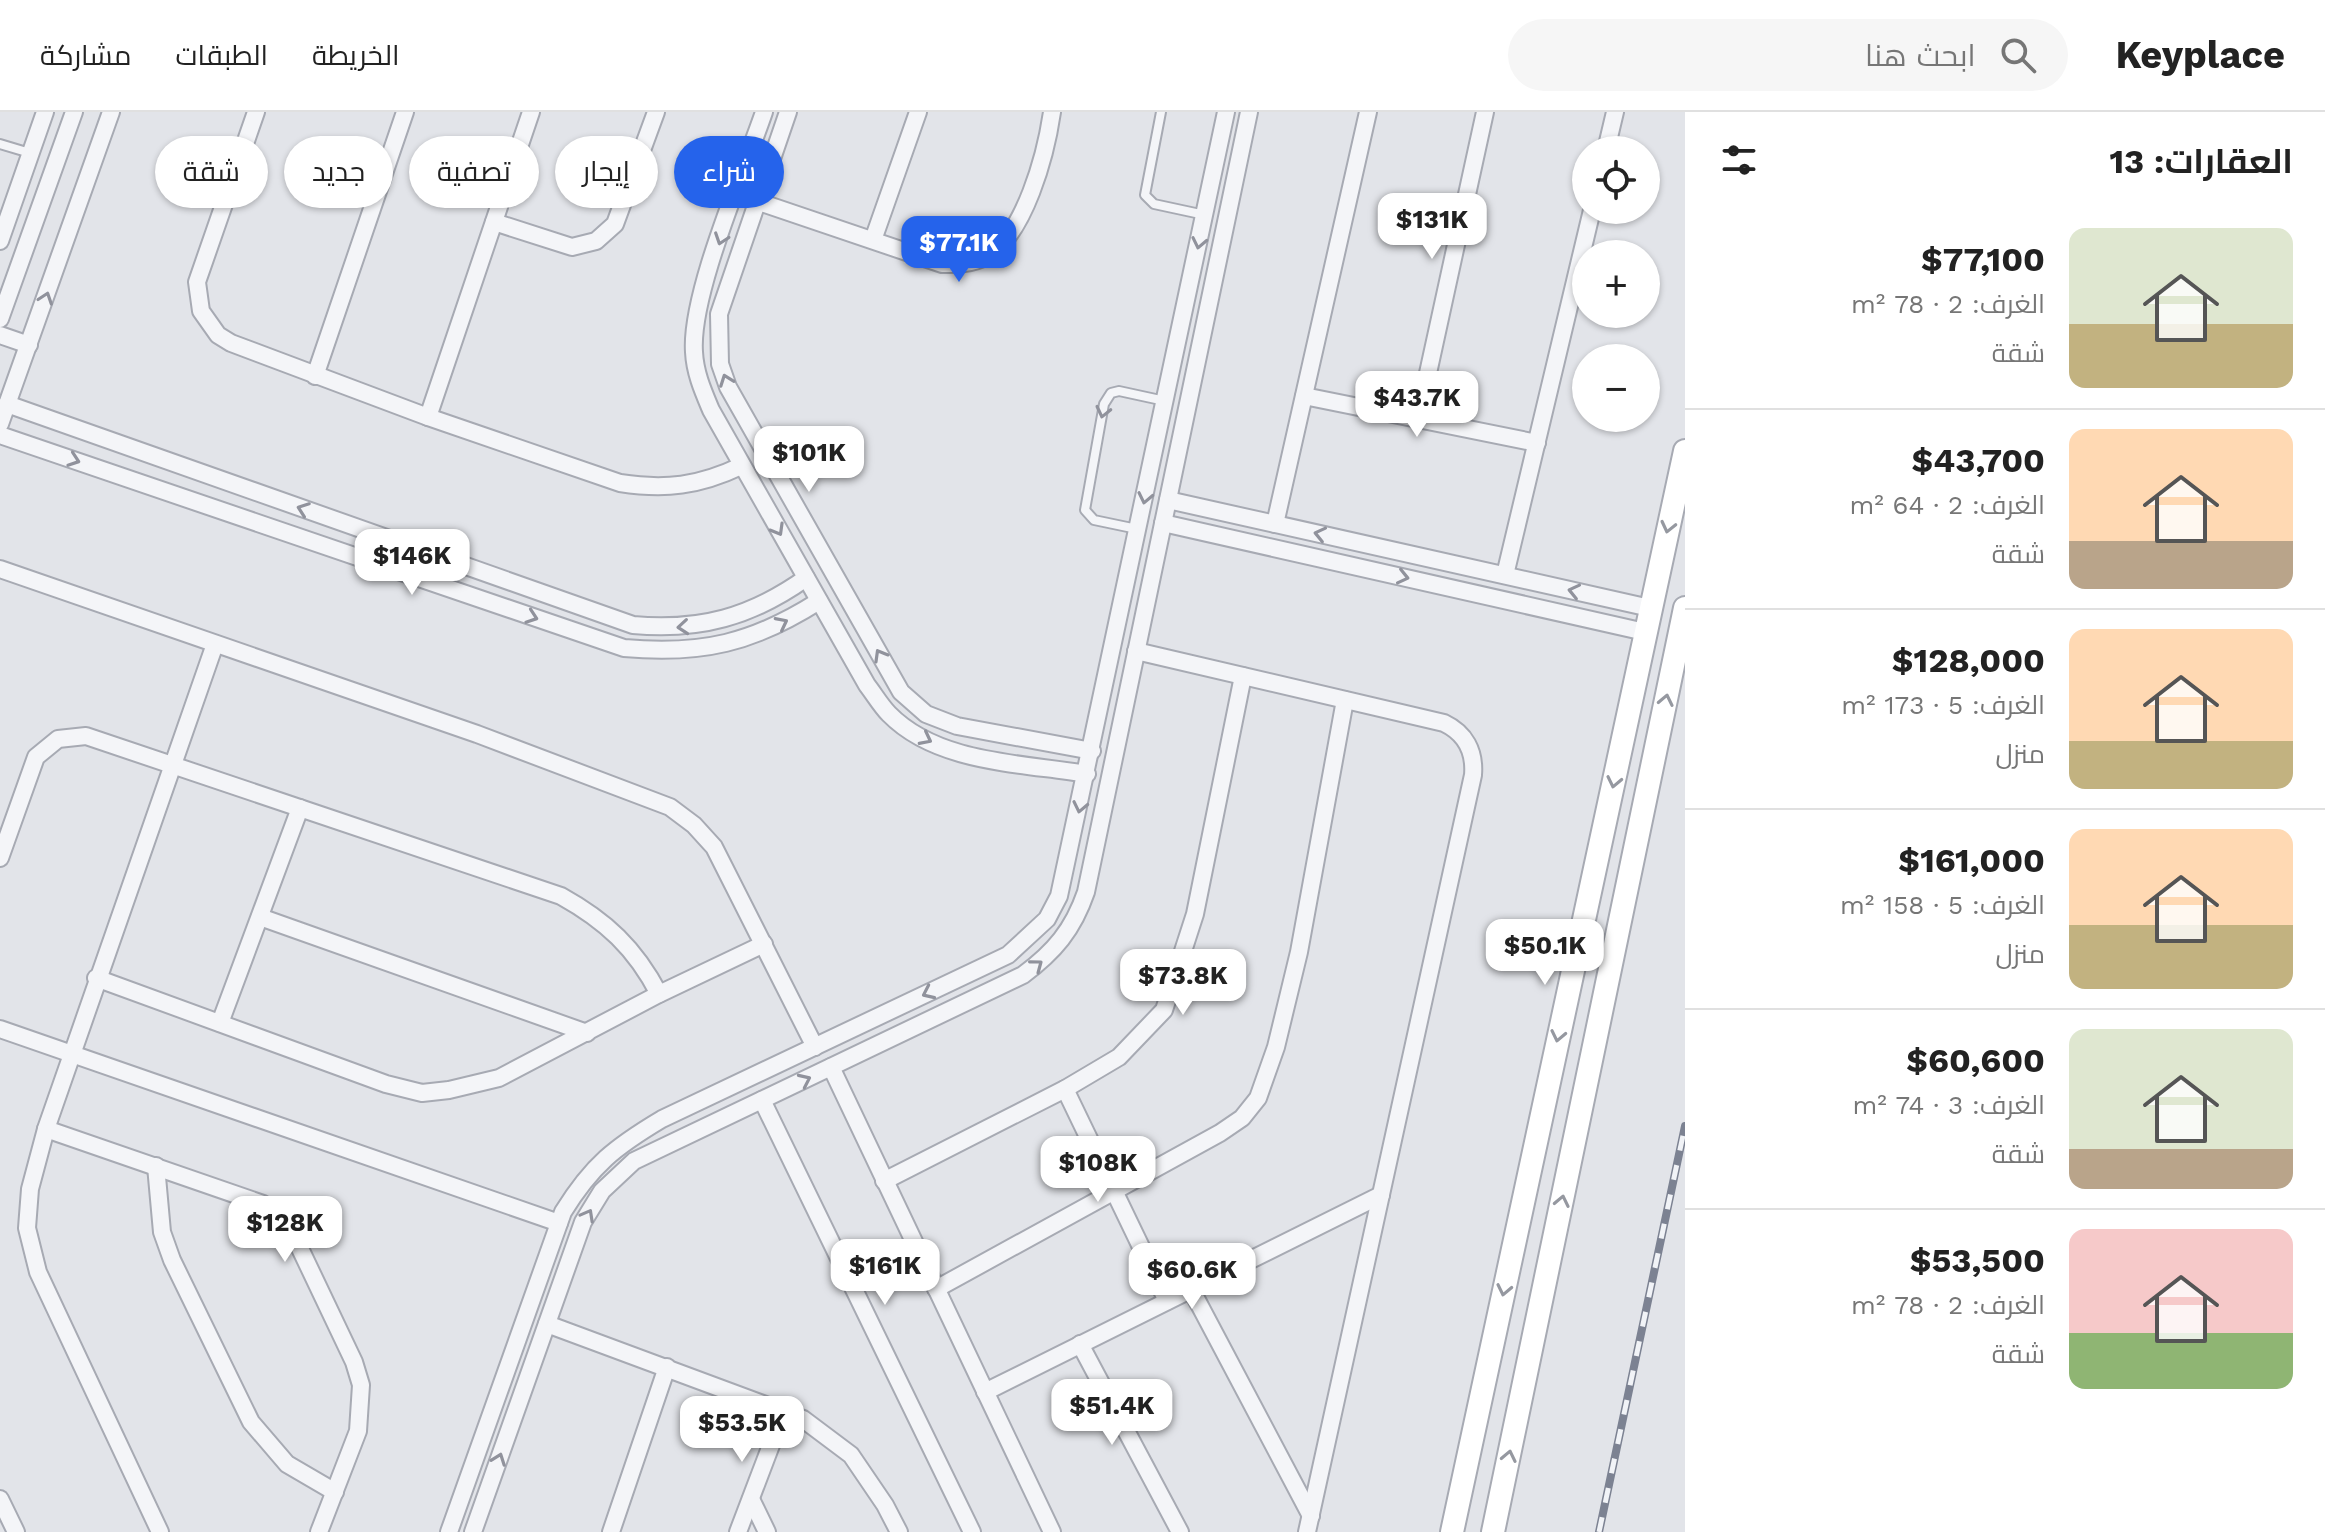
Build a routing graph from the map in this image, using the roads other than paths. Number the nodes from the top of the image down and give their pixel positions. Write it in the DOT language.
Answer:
graph roads {
  1 [pos="45,112"];
  2 [pos="74,112"];
  3 [pos="111,112"];
  4 [pos="256,112"];
  5 [pos="405,112"];
  6 [pos="531,112"];
  7 [pos="656,112"];
  8 [pos="764,112"];
  9 [pos="788,112"];
  10 [pos="918,112"];
  11 [pos="1052,112"];
  12 [pos="1161,112"];
  13 [pos="1226,112"];
  14 [pos="1249,112"];
  15 [pos="1368,112"];
  16 [pos="1485,112"];
  17 [pos="1615,112"];
  18 [pos="779,136"];
  19 [pos="1609,136"];
  20 [pos="0,144"];
  21 [pos="30,153"];
  22 [pos="754,208"];
  23 [pos="777,208"];
  24 [pos="1205,215"];
  25 [pos="494,222"];
  26 [pos="1589,224"];
  27 [pos="873,240"];
  28 [pos="0,241"];
  29 [pos="0,319"];
  30 [pos="0,335"];
  31 [pos="29,345"];
  32 [pos="315,376"];
  33 [pos="1304,396"];
  34 [pos="1165,402"];
  35 [pos="7,404"];
  36 [pos="428,417"];
  37 [pos="1418,419"];
  38 [pos="0,424"];
  39 [pos="0,435"];
  40 [pos="1537,443"];
  41 [pos="1685,451"];
  42 [pos="741,466"];
  43 [pos="1168,500"];
  44 [pos="1163,523"];
  45 [pos="1275,524"];
  46 [pos="1139,530"];
  47 [pos="0,569"];
  48 [pos="1505,575"];
  49 [pos="806,578"];
  50 [pos="819,601"];
  51 [pos="1650,608"];
  52 [pos="1685,608"];
  53 [pos="1645,632"];
  54 [pos="215,644"];
  55 [pos="1136,651"];
  56 [pos="1243,676"];
  57 [pos="1345,700"];
  58 [pos="1092,751"];
  59 [pos="171,764"];
  60 [pos="1087,774"];
  61 [pos="300,808"];
  62 [pos="0,858"];
  63 [pos="260,917"];
  64 [pos="764,944"];
  65 [pos="1573,966"];
  66 [pos="980,969"];
  67 [pos="1610,973"];
  68 [pos="96,978"];
  69 [pos="991,992"];
  70 [pos="659,994"];
  71 [pos="220,1023"];
  72 [pos="0,1029"];
  73 [pos="587,1033"];
  74 [pos="815,1047"];
  75 [pos="70,1055"];
  76 [pos="831,1067"];
  77 [pos="1065,1089"];
  78 [pos="762,1100"];
  79 [pos="46,1129"];
  80 [pos="156,1166"];
  81 [pos="884,1181"];
  82 [pos="1113,1189"];
  83 [pos="1381,1195"];
  84 [pos="559,1223"];
  85 [pos="936,1289"];
  86 [pos="1191,1289"];
  87 [pos="1167,1301"];
  88 [pos="547,1324"];
  89 [pos="1080,1344"];
  90 [pos="667,1367"];
  91 [pos="985,1392"];
  92 [pos="784,1411"];
  93 [pos="335,1492"];
  94 [pos="0,1499"];
  95 [pos="751,1499"];
  96 [pos="1309,1524"];
  97 [pos="16,1532"];
  98 [pos="160,1532"];
  99 [pos="319,1532"];
  100 [pos="449,1532"];
  101 [pos="473,1532"];
  102 [pos="611,1532"];
  103 [pos="738,1532"];
  104 [pos="767,1532"];
  105 [pos="899,1532"];
  106 [pos="972,1532"];
  107 [pos="1052,1532"];
  108 [pos="1180,1532"];
  109 [pos="1452,1532"];
  110 [pos="1493,1532"];
  1 -- 21 [label="street"];
  2 -- 29 [label="street"];
  31 -- 3 [label="street, one-way"];
  4 -- 32 [label="street"];
  5 -- 32 [label="street"];
  6 -- 25 [label="street"];
  7 -- 25 [label="street"];
  8 -- 42 [label="street, one-way"];
  9 -- 18 [label="street"];
  10 -- 27 [label="street"];
  11 -- 27 [label="street"];
  12 -- 24 [label="lane"];
  13 -- 24 [label="street"];
  14 -- 43 [label="street"];
  15 -- 33 [label="street"];
  16 -- 37 [label="street"];
  17 -- 19 [label="street"];
  20 -- 21 [label="lane"];
  21 -- 28 [label="street"];
  58 -- 22 [label="street, one-way"];
  23 -- 27 [label="street"];
  24 -- 34 [label="street, one-way"];
  25 -- 36 [label="street"];
  26 -- 40 [label="street"];
  30 -- 31 [label="street"];
  31 -- 35 [label="street"];
  32 -- 36 [label="street"];
  33 -- 37 [label="street"];
  33 -- 45 [label="street"];
  34 -- 46 [label="street, one-way"];
  34 -- 46 [label="lane, one-way"];
  35 -- 38 [label="street"];
  49 -- 35 [label="street, one-way"];
  36 -- 42 [label="street"];
  37 -- 40 [label="street"];
  39 -- 50 [label="street, one-way"];
  40 -- 48 [label="street"];
  41 -- 51 [label="street, one-way"];
  42 -- 49 [label="street, one-way"];
  43 -- 44 [label="street"];
  43 -- 45 [label="street"];
  44 -- 53 [label="street, one-way"];
  44 -- 55 [label="street"];
  48 -- 45 [label="street, one-way"];
  46 -- 58 [label="street"];
  47 -- 54 [label="street"];
  51 -- 48 [label="street, one-way"];
  49 -- 50 [label="street"];
  50 -- 60 [label="street, one-way"];
  51 -- 53 [label="street"];
  67 -- 52 [label="street, one-way"];
  53 -- 65 [label="street, one-way"];
  54 -- 59 [label="street"];
  54 -- 64 [label="street"];
  55 -- 56 [label="street"];
  69 -- 55 [label="street, one-way"];
  56 -- 57 [label="street"];
  56 -- 77 [label="street"];
  57 -- 82 [label="street"];
  57 -- 83 [label="street"];
  58 -- 60 [label="street"];
  59 -- 61 [label="street"];
  59 -- 62 [label="street"];
  59 -- 68 [label="street"];
  60 -- 66 [label="street, one-way"];
  61 -- 63 [label="street"];
  61 -- 70 [label="street"];
  63 -- 71 [label="street"];
  63 -- 73 [label="street"];
  64 -- 70 [label="street"];
  64 -- 74 [label="street"];
  65 -- 67 [label="street"];
  65 -- 109 [label="street, one-way"];
  66 -- 69 [label="street"];
  66 -- 74 [label="street, one-way"];
  110 -- 67 [label="street, one-way"];
  68 -- 71 [label="street"];
  68 -- 75 [label="street"];
  69 -- 76 [label="street"];
  70 -- 73 [label="street"];
  71 -- 73 [label="street"];
  72 -- 75 [label="street"];
  74 -- 84 [label="street"];
  75 -- 79 [label="street"];
  75 -- 84 [label="street"];
  78 -- 76 [label="street, one-way"];
  76 -- 81 [label="street"];
  77 -- 81 [label="street"];
  77 -- 82 [label="street"];
  88 -- 78 [label="street, one-way"];
  78 -- 106 [label="street"];
  79 -- 80 [label="street"];
  79 -- 98 [label="street"];
  80 -- 93 [label="street"];
  80 -- 93 [label="street"];
  81 -- 85 [label="street"];
  82 -- 85 [label="street"];
  82 -- 87 [label="street"];
  83 -- 86 [label="street"];
  83 -- 96 [label="street"];
  84 -- 100 [label="street"];
  85 -- 91 [label="street"];
  86 -- 87 [label="street"];
  86 -- 96 [label="street"];
  87 -- 89 [label="street"];
  88 -- 90 [label="street"];
  101 -- 88 [label="street, one-way"];
  89 -- 91 [label="street"];
  89 -- 108 [label="street"];
  90 -- 92 [label="street"];
  90 -- 102 [label="street"];
  91 -- 107 [label="street"];
  92 -- 95 [label="street"];
  92 -- 105 [label="street"];
  93 -- 99 [label="street"];
  94 -- 97 [label="street"];
  95 -- 103 [label="street"];
  95 -- 104 [label="street"];
}
